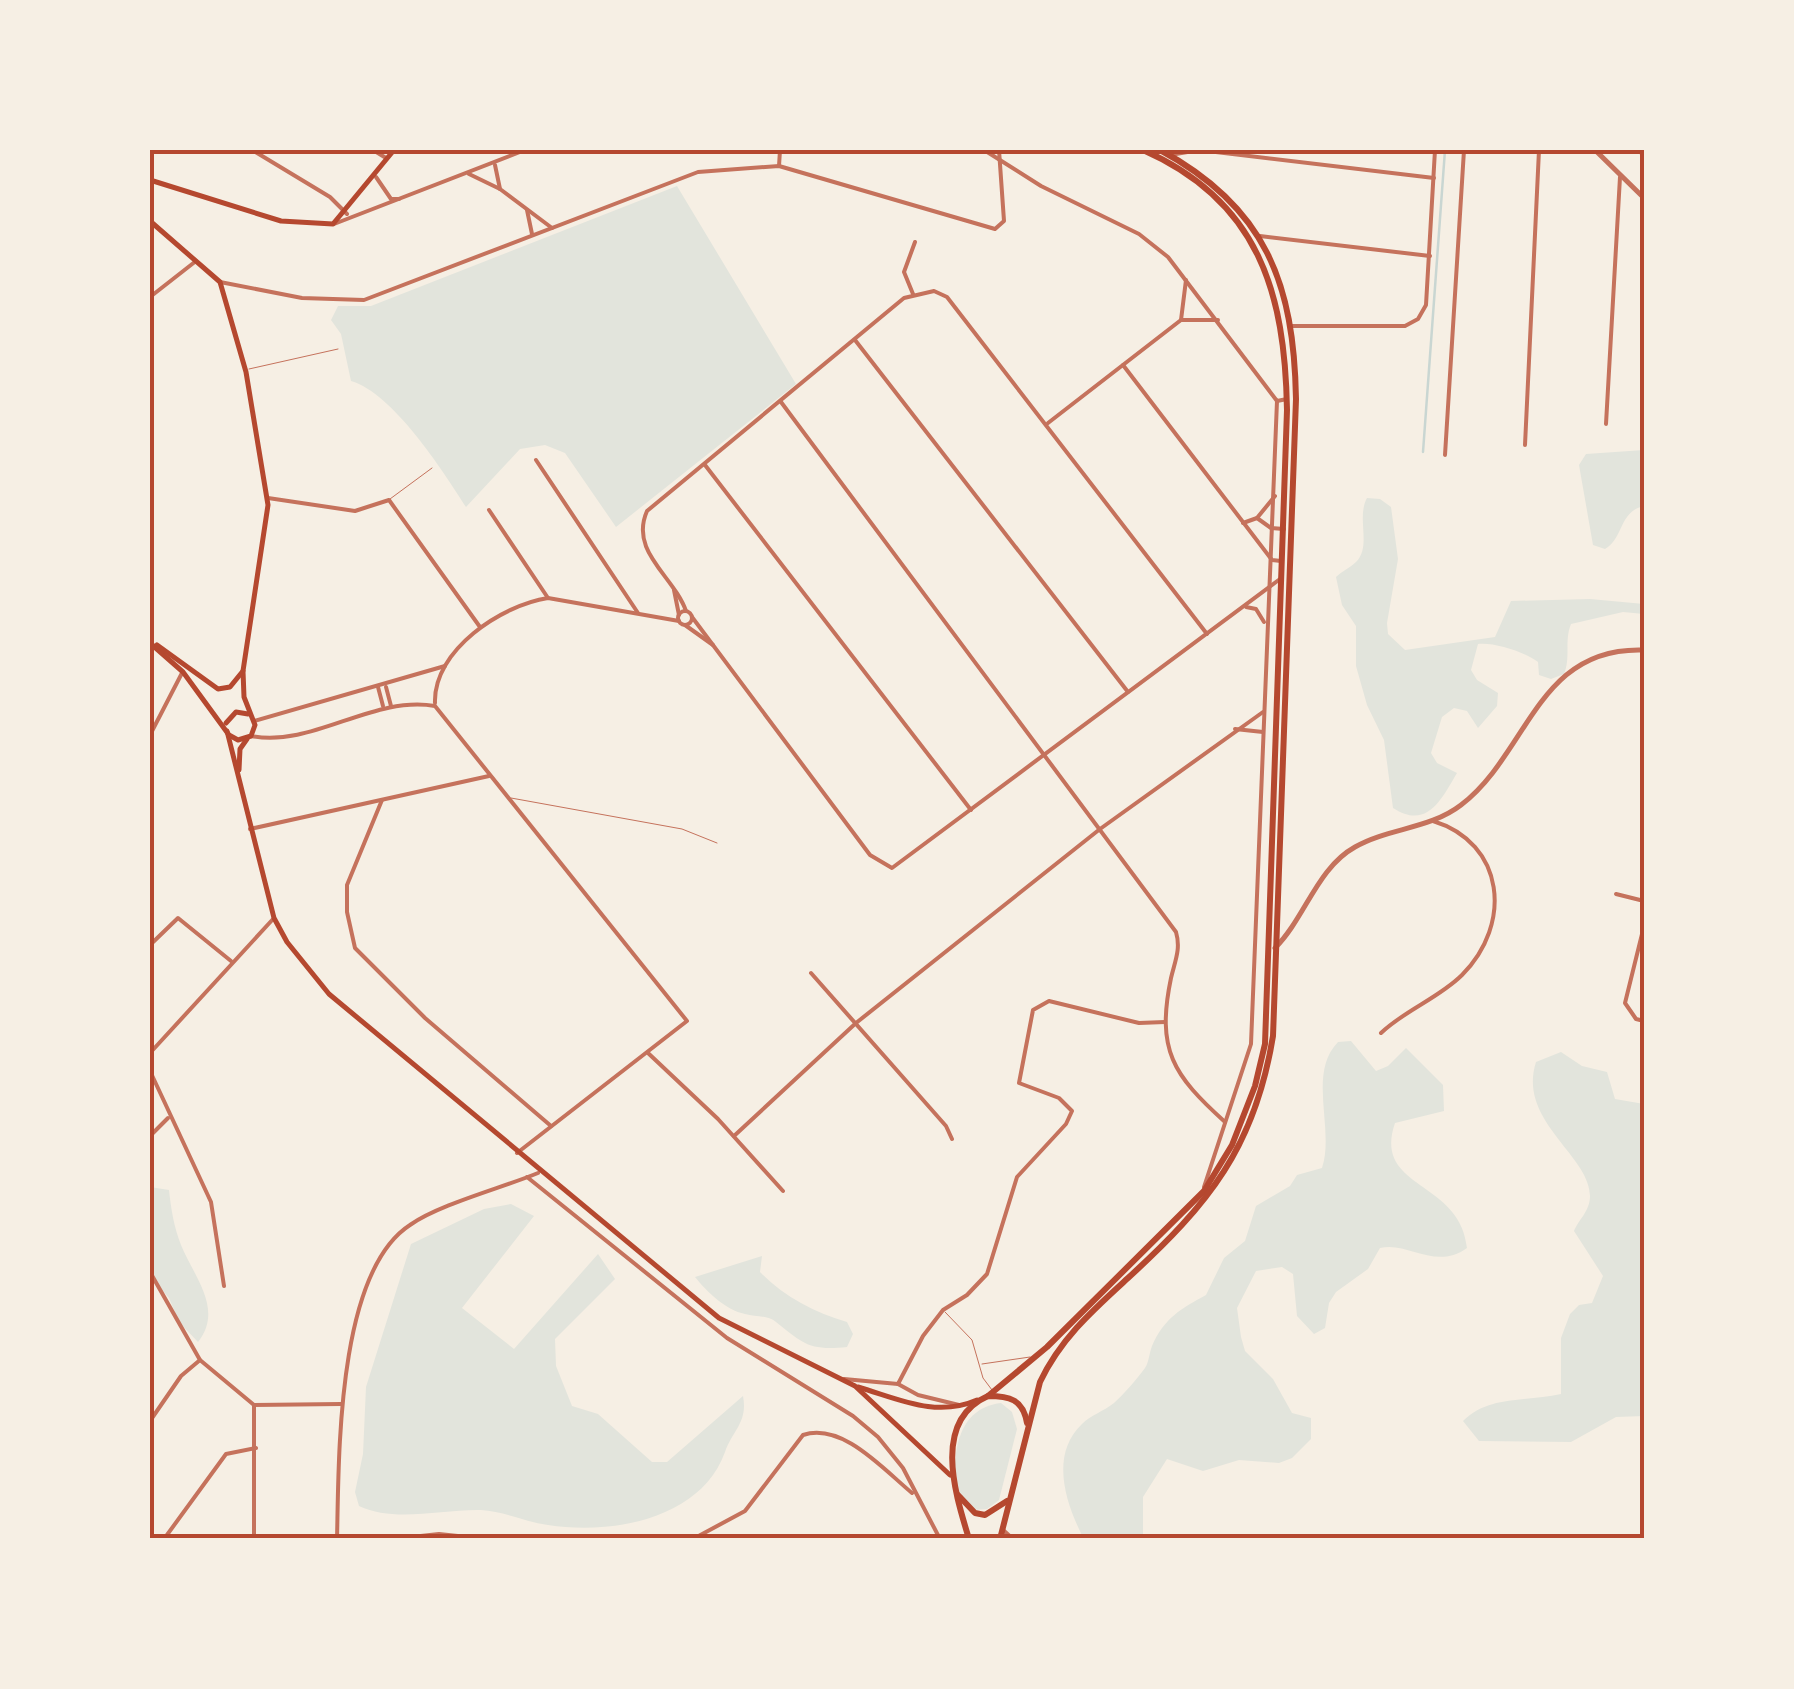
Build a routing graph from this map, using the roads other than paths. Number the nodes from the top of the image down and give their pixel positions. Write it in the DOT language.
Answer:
graph roads {
  1 [pos="252,150"];
  2 [pos="372,150"];
  3 [pos="394,150"];
  4 [pos="525,150"];
  5 [pos="780,150"];
  6 [pos="984,150"];
  7 [pos="998,150"];
  8 [pos="1143,150"];
  9 [pos="1160,150"];
  10 [pos="1435,150"];
  11 [pos="1464,150"];
  12 [pos="1539,150"];
  13 [pos="1594,150"];
  14 [pos="1170,155"];
  15 [pos="388,160"];
  16 [pos="1002,161"];
  17 [pos="496,162"];
  18 [pos="779,166"];
  19 [pos="469,174"];
  20 [pos="376,177"];
  21 [pos="1620,177"];
  22 [pos="1434,178"];
  23 [pos="150,180"];
  24 [pos="500,189"];
  25 [pos="1644,198"];
  26 [pos="404,199"];
  27 [pos="524,206"];
  28 [pos="347,214"];
  29 [pos="150,220"];
  30 [pos="334,224"];
  31 [pos="552,228"];
  32 [pos="532,236"];
  33 [pos="1260,236"];
  34 [pos="916,242"];
  35 [pos="1430,256"];
  36 [pos="196,261"];
  37 [pos="1186,280"];
  38 [pos="220,282"];
  39 [pos="912,294"];
  40 [pos="150,297"];
  41 [pos="1180,320"];
  42 [pos="1218,320"];
  43 [pos="1290,326"];
  44 [pos="855,340"];
  45 [pos="338,349"];
  46 [pos="1122,365"];
  47 [pos="246,370"];
  48 [pos="1287,399"];
  49 [pos="1277,401"];
  50 [pos="781,402"];
  51 [pos="1048,423"];
  52 [pos="1606,424"];
  53 [pos="1524,445"];
  54 [pos="1445,455"];
  55 [pos="536,460"];
  56 [pos="705,465"];
  57 [pos="432,468"];
  58 [pos="1274,496"];
  59 [pos="268,498"];
  60 [pos="389,500"];
  61 [pos="489,510"];
  62 [pos="1257,518"];
  63 [pos="1243,523"];
  64 [pos="1282,529"];
  65 [pos="1272,560"];
  66 [pos="1281,561"];
  67 [pos="1280,579"];
  68 [pos="1269,588"];
  69 [pos="674,590"];
  70 [pos="548,598"];
  71 [pos="1244,607"];
  72 [pos="686,611"];
  73 [pos="638,613"];
  74 [pos="692,617"];
  75 [pos="681,620"];
  76 [pos="1266,626"];
  77 [pos="481,628"];
  78 [pos="1207,634"];
  79 [pos="150,641"];
  80 [pos="713,645"];
  81 [pos="1644,650"];
  82 [pos="445,666"];
  83 [pos="182,672"];
  84 [pos="243,672"];
  85 [pos="386,685"];
  86 [pos="378,687"];
  87 [pos="1129,693"];
  88 [pos="391,706"];
  89 [pos="435,706"];
  90 [pos="384,708"];
  91 [pos="1263,712"];
  92 [pos="249,714"];
  93 [pos="254,721"];
  94 [pos="226,728"];
  95 [pos="1235,728"];
  96 [pos="1262,732"];
  97 [pos="150,735"];
  98 [pos="249,737"];
  99 [pos="1044,757"];
  100 [pos="489,776"];
  101 [pos="241,793"];
  102 [pos="506,798"];
  103 [pos="382,800"];
  104 [pos="972,811"];
  105 [pos="1433,821"];
  106 [pos="1100,828"];
  107 [pos="250,830"];
  108 [pos="717,843"];
  109 [pos="1616,894"];
  110 [pos="1644,901"];
  111 [pos="274,918"];
  112 [pos="1298,919"];
  113 [pos="1279,921"];
  114 [pos="1644,926"];
  115 [pos="1642,940"];
  116 [pos="150,945"];
  117 [pos="1278,945"];
  118 [pos="1270,952"];
  119 [pos="231,961"];
  120 [pos="811,973"];
  121 [pos="1644,1021"];
  122 [pos="856,1022"];
  123 [pos="1164,1022"];
  124 [pos="1381,1033"];
  125 [pos="150,1053"];
  126 [pos="648,1053"];
  127 [pos="150,1071"];
  128 [pos="168,1118"];
  129 [pos="1225,1122"];
  130 [pos="552,1127"];
  131 [pos="150,1136"];
  132 [pos="734,1136"];
  133 [pos="952,1139"];
  134 [pos="517,1153"];
  135 [pos="538,1172"];
  136 [pos="527,1177"];
  137 [pos="783,1191"];
  138 [pos="1204,1192"];
  139 [pos="150,1272"];
  140 [pos="224,1286"];
  141 [pos="943,1310"];
  142 [pos="1036,1356"];
  143 [pos="200,1360"];
  144 [pos="979,1364"];
  145 [pos="842,1379"];
  146 [pos="898,1384"];
  147 [pos="855,1386"];
  148 [pos="987,1395"];
  149 [pos="341,1404"];
  150 [pos="254,1405"];
  151 [pos="962,1407"];
  152 [pos="150,1421"];
  153 [pos="1028,1429"];
  154 [pos="256,1448"];
  155 [pos="950,1475"];
  156 [pos="954,1490"];
  157 [pos="913,1494"];
  158 [pos="1008,1500"];
  159 [pos="1002,1529"];
  160 [pos="164,1539"];
  161 [pos="254,1539"];
  162 [pos="337,1539"];
  163 [pos="393,1539"];
  164 [pos="486,1539"];
  165 [pos="692,1539"];
  166 [pos="940,1539"];
  167 [pos="968,1539"];
  168 [pos="1000,1539"];
  169 [pos="1013,1539"];
  1 -- 28 [label="street"];
  2 -- 15 [label="street"];
  3 -- 15 [label="main road"];
  4 -- 17 [label="street"];
  5 -- 18 [label="street"];
  6 -- 16 [label="street"];
  7 -- 16 [label="street"];
  8 -- 48 [label="main road"];
  9 -- 14 [label="main road"];
  10 -- 22 [label="street"];
  11 -- 54 [label="street"];
  12 -- 53 [label="street"];
  13 -- 21 [label="street"];
  14 -- 22 [label="street"];
  14 -- 33 [label="main road"];
  15 -- 20 [label="main road"];
  16 -- 18 [label="street"];
  16 -- 37 [label="street"];
  17 -- 19 [label="street"];
  17 -- 24 [label="street"];
  18 -- 31 [label="street"];
  19 -- 24 [label="street"];
  19 -- 26 [label="street"];
  20 -- 26 [label="street"];
  20 -- 28 [label="main road"];
  21 -- 25 [label="street"];
  21 -- 52 [label="street"];
  22 -- 35 [label="street"];
  23 -- 30 [label="main road"];
  24 -- 27 [label="street"];
  26 -- 30 [label="street"];
  27 -- 31 [label="street"];
  27 -- 32 [label="street"];
  28 -- 30 [label="main road"];
  29 -- 36 [label="main road"];
  31 -- 32 [label="street"];
  32 -- 38 [label="street"];
  33 -- 35 [label="street"];
  33 -- 43 [label="main road"];
  34 -- 39 [label="street"];
  35 -- 43 [label="street"];
  36 -- 38 [label="main road"];
  36 -- 40 [label="street"];
  37 -- 41 [label="street"];
  37 -- 42 [label="street"];
  38 -- 47 [label="main road"];
  39 -- 44 [label="street"];
  39 -- 51 [label="street"];
  41 -- 42 [label="street"];
  41 -- 46 [label="street"];
  42 -- 49 [label="street"];
  43 -- 64 [label="main road"];
  44 -- 50 [label="street"];
  44 -- 87 [label="street"];
  45 -- 47 [label="lane"];
  46 -- 51 [label="street"];
  46 -- 63 [label="street"];
  47 -- 59 [label="main road"];
  48 -- 49 [label="street"];
  48 -- 64 [label="main road"];
  49 -- 58 [label="street"];
  50 -- 56 [label="street"];
  50 -- 99 [label="street"];
  51 -- 78 [label="street"];
  55 -- 73 [label="street"];
  56 -- 69 [label="street"];
  56 -- 104 [label="street"];
  57 -- 60 [label="lane"];
  58 -- 62 [label="street"];
  58 -- 64 [label="street"];
  59 -- 60 [label="street"];
  59 -- 84 [label="main road"];
  60 -- 77 [label="street"];
  61 -- 70 [label="street"];
  62 -- 63 [label="street"];
  62 -- 64 [label="street"];
  63 -- 65 [label="street"];
  64 -- 65 [label="street"];
  64 -- 66 [label="main road"];
  64 -- 113 [label="main road"];
  65 -- 66 [label="street"];
  65 -- 68 [label="street"];
  66 -- 67 [label="main road"];
  67 -- 68 [label="street"];
  67 -- 118 [label="main road"];
  68 -- 71 [label="street"];
  68 -- 76 [label="street"];
  69 -- 72 [label="street"];
  69 -- 75 [label="street"];
  70 -- 73 [label="street"];
  70 -- 77 [label="street"];
  71 -- 76 [label="street"];
  71 -- 78 [label="street"];
  72 -- 74 [label="street"];
  72 -- 75 [label="street"];
  73 -- 75 [label="street"];
  74 -- 75 [label="street"];
  74 -- 80 [label="street"];
  75 -- 80 [label="street"];
  76 -- 91 [label="street"];
  77 -- 82 [label="street"];
  78 -- 87 [label="street"];
  79 -- 83 [label="main road"];
  79 -- 84 [label="main road"];
  80 -- 104 [label="street"];
  81 -- 105 [label="street"];
  82 -- 85 [label="street"];
  82 -- 89 [label="street"];
  83 -- 94 [label="main road"];
  83 -- 97 [label="street"];
  84 -- 92 [label="main road"];
  85 -- 86 [label="street"];
  85 -- 88 [label="street"];
  86 -- 90 [label="street"];
  86 -- 93 [label="street"];
  87 -- 99 [label="street"];
  88 -- 89 [label="street"];
  88 -- 90 [label="street"];
  89 -- 100 [label="street"];
  90 -- 98 [label="street"];
  91 -- 95 [label="street"];
  91 -- 96 [label="street"];
  92 -- 93 [label="main road"];
  92 -- 94 [label="main road"];
  93 -- 98 [label="main road"];
  94 -- 98 [label="main road"];
  94 -- 101 [label="main road"];
  95 -- 96 [label="street"];
  95 -- 106 [label="street"];
  96 -- 129 [label="street"];
  98 -- 101 [label="main road"];
  99 -- 104 [label="street"];
  99 -- 106 [label="street"];
  100 -- 102 [label="street"];
  100 -- 103 [label="street"];
  101 -- 107 [label="main road"];
  102 -- 108 [label="lane"];
  102 -- 126 [label="street"];
  103 -- 107 [label="street"];
  103 -- 130 [label="street"];
  105 -- 112 [label="street"];
  105 -- 124 [label="street"];
  106 -- 122 [label="street"];
  106 -- 123 [label="street"];
  107 -- 111 [label="main road"];
  109 -- 110 [label="street"];
  111 -- 119 [label="street"];
  111 -- 134 [label="main road"];
  112 -- 113 [label="street"];
  112 -- 117 [label="street"];
  113 -- 117 [label="main road"];
  114 -- 115 [label="street"];
  115 -- 121 [label="street"];
  116 -- 119 [label="street"];
  117 -- 118 [label="street"];
  117 -- 153 [label="main road"];
  118 -- 138 [label="main road"];
  119 -- 125 [label="street"];
  120 -- 122 [label="street"];
  122 -- 132 [label="street"];
  122 -- 133 [label="street"];
  123 -- 129 [label="street"];
  123 -- 141 [label="street"];
  126 -- 130 [label="street"];
  126 -- 132 [label="street"];
  127 -- 128 [label="street"];
  128 -- 131 [label="street"];
  128 -- 140 [label="street"];
  129 -- 138 [label="street"];
  130 -- 134 [label="street"];
  132 -- 137 [label="street"];
  134 -- 135 [label="main road"];
  135 -- 136 [label="street"];
  135 -- 145 [label="main road"];
  136 -- 149 [label="street"];
  136 -- 157 [label="street"];
  138 -- 142 [label="main road"];
  139 -- 143 [label="street"];
  141 -- 144 [label="lane"];
  141 -- 146 [label="street"];
  142 -- 144 [label="lane"];
  142 -- 148 [label="main road"];
  143 -- 150 [label="street"];
  143 -- 152 [label="street"];
  144 -- 148 [label="lane"];
  145 -- 146 [label="street"];
  145 -- 147 [label="main road"];
  146 -- 151 [label="street"];
  147 -- 151 [label="main road"];
  147 -- 155 [label="main road"];
  148 -- 151 [label="main road"];
  148 -- 153 [label="main road"];
  148 -- 155 [label="main road"];
  149 -- 150 [label="street"];
  149 -- 162 [label="street"];
  150 -- 154 [label="street"];
  153 -- 158 [label="main road"];
  154 -- 160 [label="street"];
  154 -- 161 [label="street"];
  155 -- 156 [label="main road"];
  156 -- 158 [label="main road"];
  156 -- 167 [label="main road"];
  157 -- 165 [label="street"];
  157 -- 166 [label="street"];
  158 -- 159 [label="main road"];
  159 -- 168 [label="main road"];
  159 -- 169 [label="street"];
  163 -- 164 [label="street"];
}
